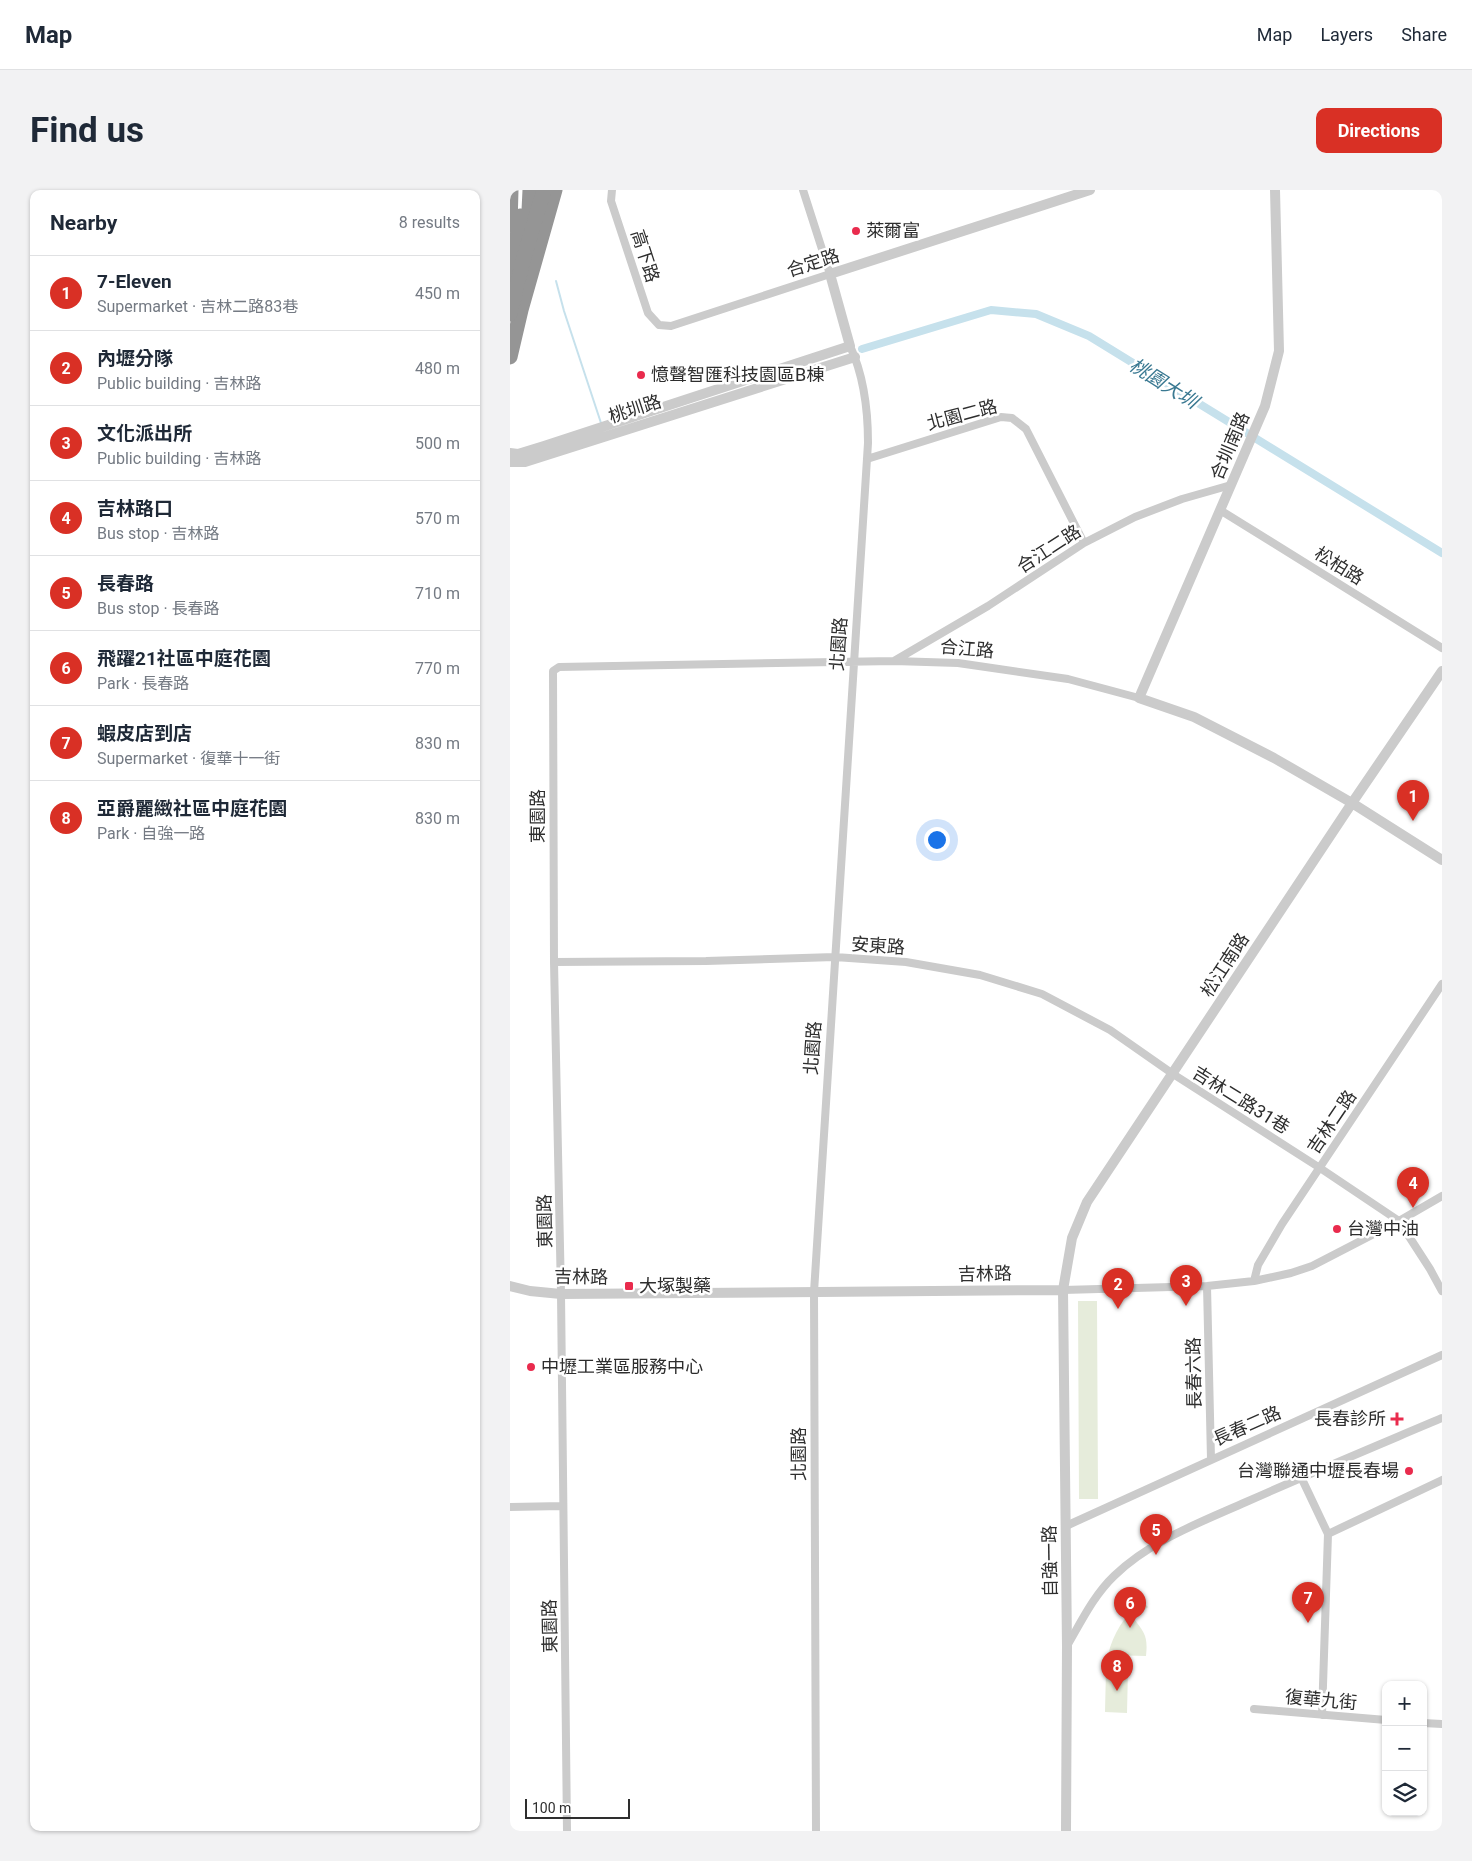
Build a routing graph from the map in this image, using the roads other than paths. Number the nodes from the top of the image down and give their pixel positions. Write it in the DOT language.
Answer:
graph roads {
  1 [pos="511,190"];
  2 [pos="521,190"];
  3 [pos="530,190"];
  4 [pos="544,190"];
  5 [pos="555,190"];
  6 [pos="803,190"];
  7 [pos="1090,190"];
  8 [pos="1276,190"];
  9 [pos="612,191"];
  10 [pos="515,228"];
  11 [pos="510,260"];
  12 [pos="830,274"];
  13 [pos="510,286"];
  14 [pos="516,312"];
  15 [pos="659,325"];
  16 [pos="850,346"];
  17 [pos="510,356"];
  18 [pos="855,357"];
  19 [pos="510,453"];
  20 [pos="867,459"];
  21 [pos="510,462"];
  22 [pos="1231,485"];
  23 [pos="1220,510"];
  24 [pos="1084,542"];
  25 [pos="1442,648"];
  26 [pos="894,661"];
  27 [pos="854,662"];
  28 [pos="552,671"];
  29 [pos="1442,671"];
  30 [pos="1139,698"];
  31 [pos="1352,802"];
  32 [pos="1442,860"];
  33 [pos="835,957"];
  34 [pos="554,962"];
  35 [pos="1442,984"];
  36 [pos="1172,1074"];
  37 [pos="1320,1168"];
  38 [pos="1442,1196"];
  39 [pos="1399,1221"];
  40 [pos="1254,1281"];
  41 [pos="510,1286"];
  42 [pos="1207,1286"];
  43 [pos="1063,1290"];
  44 [pos="1442,1291"];
  45 [pos="814,1292"];
  46 [pos="561,1294"];
  47 [pos="1442,1356"];
  48 [pos="1442,1418"];
  49 [pos="1211,1459"];
  50 [pos="1301,1477"];
  51 [pos="1442,1480"];
  52 [pos="564,1506"];
  53 [pos="510,1507"];
  54 [pos="1066,1526"];
  55 [pos="1328,1534"];
  56 [pos="1068,1646"];
  57 [pos="1254,1709"];
  58 [pos="1322,1715"];
  59 [pos="1382,1720"];
  60 [pos="1427,1723"];
  61 [pos="1442,1724"];
  62 [pos="567,1831"];
  63 [pos="816,1831"];
  64 [pos="1066,1831"];
  1 -- 10 [label="highway"];
  2 -- 10 [label="highway"];
  3 -- 14 [label="highway"];
  4 -- 14 [label="highway, bridge"];
  5 -- 14 [label="highway"];
  6 -- 12 [label="street"];
  7 -- 12 [label="street, 合定路"];
  8 -- 22 [label="street, 合圳南路"];
  9 -- 15 [label="street, 高下路"];
  10 -- 11 [label="highway"];
  10 -- 13 [label="highway"];
  12 -- 15 [label="street, 合定路"];
  12 -- 16 [label="street, 北園路"];
  14 -- 17 [label="highway"];
  16 -- 18 [label="street, 北園路"];
  16 -- 19 [label="street, 桃圳路"];
  18 -- 20 [label="street, 北園路"];
  18 -- 21 [label="street, 桃圳路"];
  20 -- 24 [label="street, 北園二路"];
  20 -- 27 [label="street, 北園路"];
  22 -- 23 [label="street, 合圳南路"];
  22 -- 24 [label="street, 合江二路"];
  23 -- 25 [label="street, 松柏路"];
  23 -- 30 [label="street, 合圳南路"];
  24 -- 26 [label="street, 合江二路"];
  26 -- 27 [label="street, 合江路"];
  26 -- 30 [label="street, 合江路"];
  27 -- 28 [label="street, 合江路"];
  27 -- 33 [label="street, 北園路"];
  28 -- 34 [label="street, 東園路"];
  29 -- 31 [label="street, 松江南路"];
  30 -- 31 [label="street, 合江路"];
  31 -- 32 [label="street, 合江路"];
  31 -- 36 [label="street, 松江南路"];
  33 -- 34 [label="street, 安東路"];
  33 -- 36 [label="street, 安東路"];
  33 -- 45 [label="street, 北園路"];
  34 -- 46 [label="street, 東園路"];
  35 -- 37 [label="street, 吉林二路"];
  36 -- 37 [label="street, 吉林二路31巷"];
  36 -- 43 [label="street, 松江南路"];
  37 -- 39 [label="street, 吉林二路31巷"];
  37 -- 40 [label="street, 吉林二路"];
  38 -- 39 [label="street, 吉林路"];
  39 -- 40 [label="street, 吉林路"];
  39 -- 44 [label="street"];
  40 -- 42 [label="street, 吉林路"];
  41 -- 46 [label="street, 吉林路"];
  42 -- 43 [label="street, 吉林路"];
  42 -- 49 [label="street, 長春六路"];
  43 -- 45 [label="street, 吉林路"];
  43 -- 54 [label="street, 自強一路"];
  45 -- 46 [label="street, 吉林路"];
  45 -- 63 [label="street, 北園路"];
  46 -- 52 [label="street, 東園路"];
  47 -- 49 [label="street, 長春二路"];
  48 -- 50 [label="street"];
  49 -- 54 [label="street, 長春二路"];
  50 -- 55 [label="street"];
  50 -- 56 [label="street"];
  51 -- 55 [label="street"];
  52 -- 53 [label="street"];
  52 -- 62 [label="street, 東園路"];
  54 -- 56 [label="street, 自強一路"];
  55 -- 58 [label="street"];
  56 -- 64 [label="street, 自強一路"];
  57 -- 58 [label="street, 復華九街"];
  58 -- 59 [label="street, 復華九街"];
  60 -- 61 [label="street"];
}
